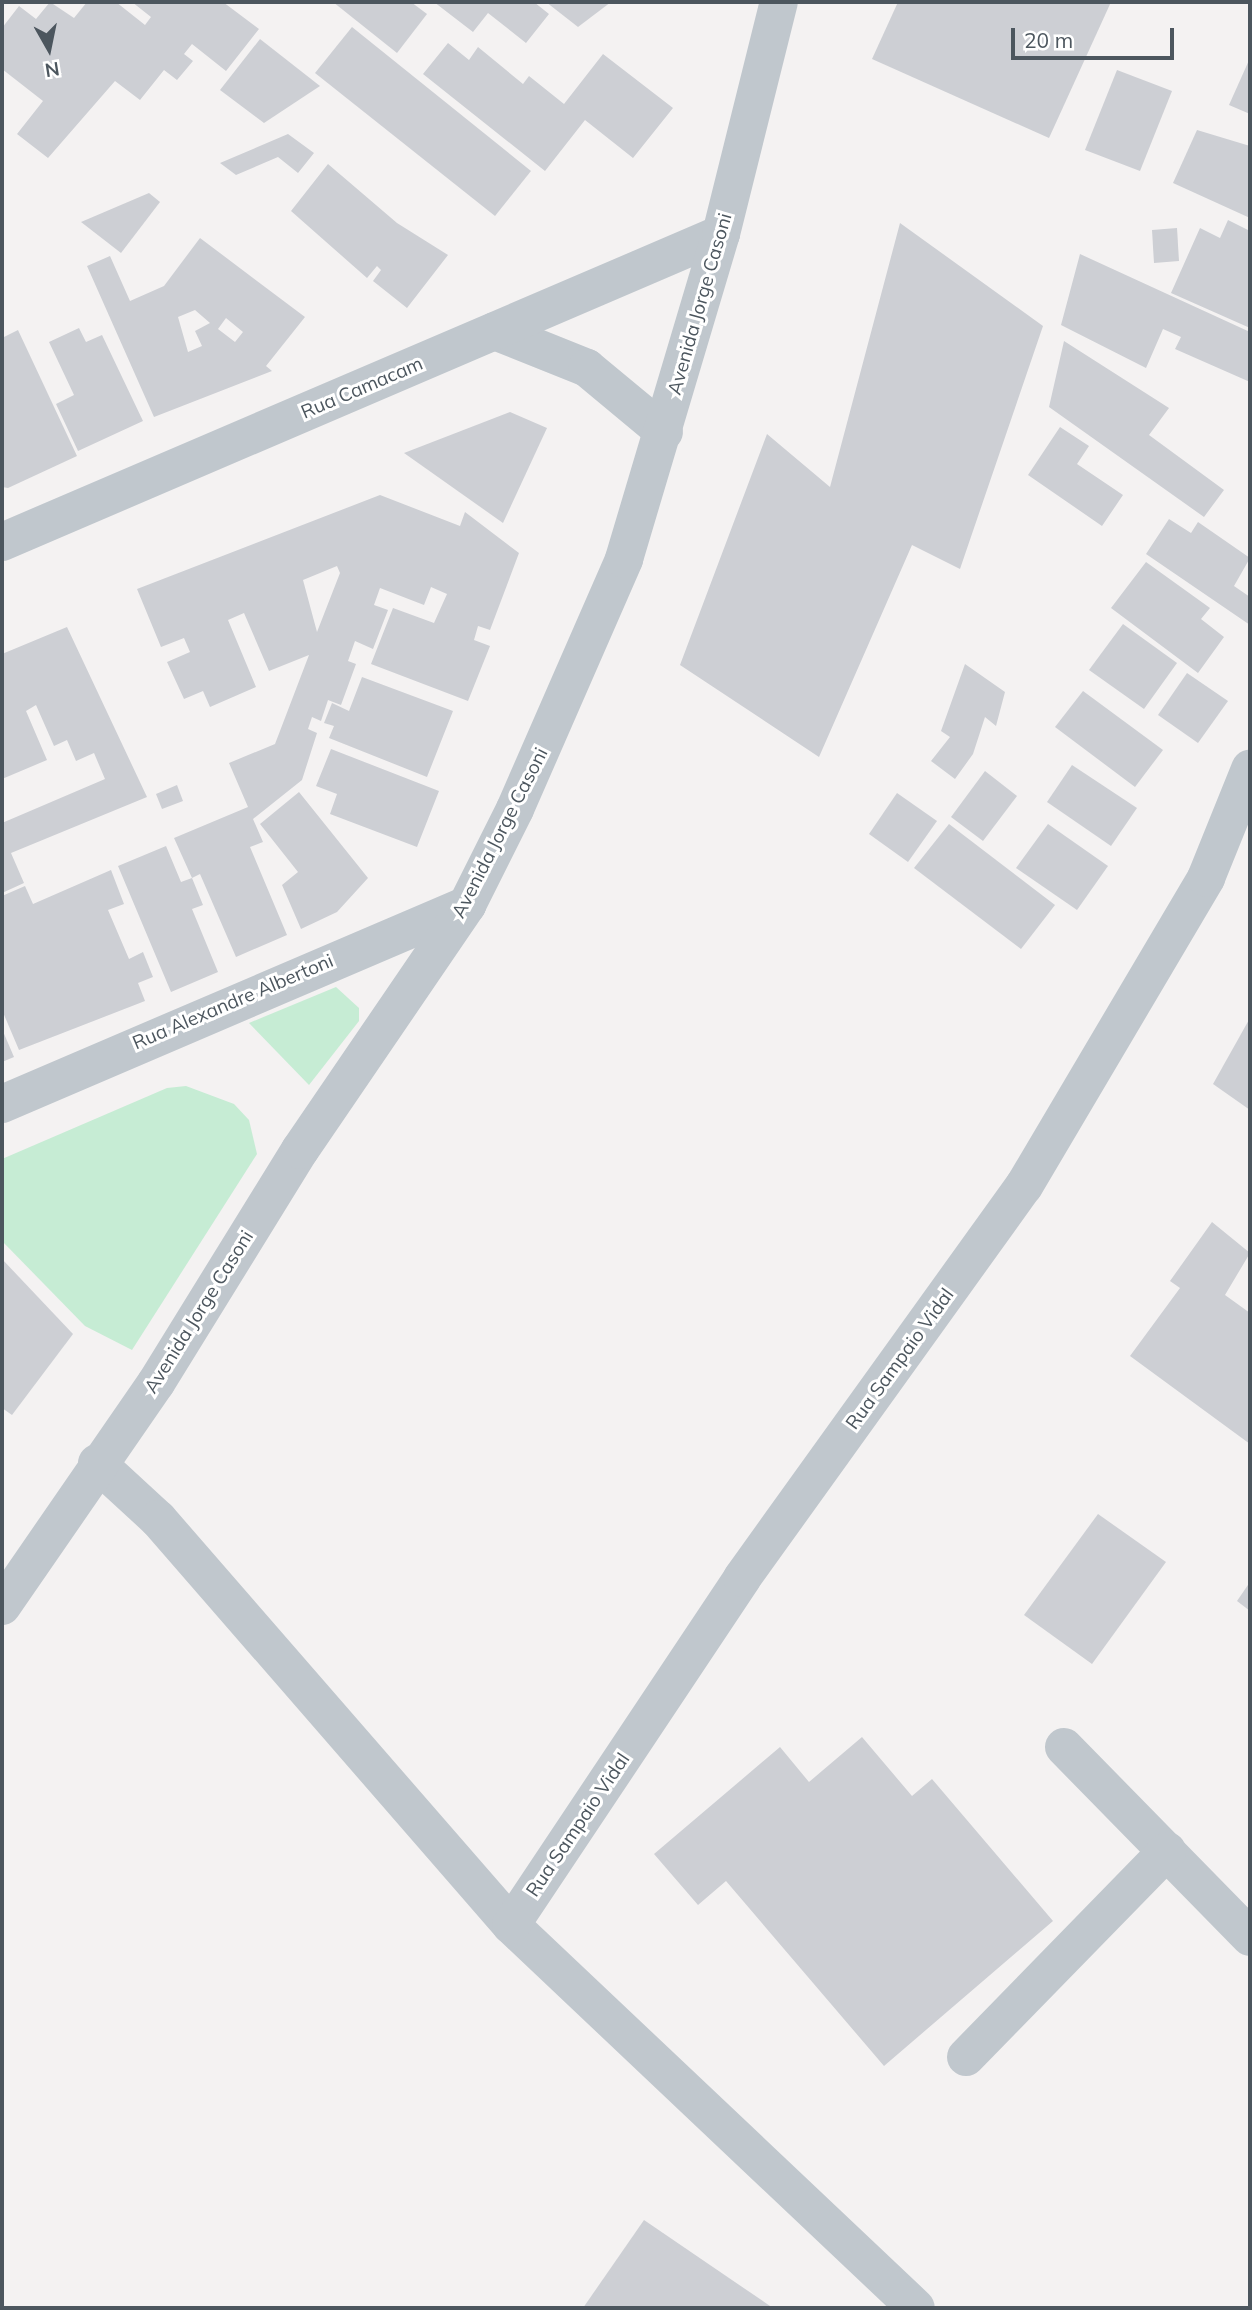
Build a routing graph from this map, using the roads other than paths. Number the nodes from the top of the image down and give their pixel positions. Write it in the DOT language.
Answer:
graph roads {
  1 [pos="779,2"];
  2 [pos="721,234"];
  3 [pos="495,331"];
  4 [pos="664,432"];
  5 [pos="2,542"];
  6 [pos="1250,769"];
  7 [pos="467,905"];
  8 [pos="2,1104"];
  9 [pos="97,1463"];
  10 [pos="2,1606"];
  11 [pos="1064,1747"];
  12 [pos="1167,1851"];
  13 [pos="511,1925"];
  14 [pos="1250,1937"];
  15 [pos="966,2057"];
  16 [pos="916,2308"];
  1 -- 2 [label="street, Avenida Jorge Casoni"];
  2 -- 3 [label="street, Rua Camacam"];
  2 -- 4 [label="street, Avenida Jorge Casoni"];
  3 -- 4 [label="street"];
  3 -- 5 [label="street, Rua Camacam"];
  4 -- 7 [label="street, Avenida Jorge Casoni"];
  6 -- 13 [label="street, Rua Sampaio Vidal"];
  7 -- 8 [label="street, Rua Alexandre Albertoni"];
  7 -- 9 [label="street, Avenida Jorge Casoni"];
  9 -- 10 [label="street, Avenida Jorge Casoni"];
  9 -- 13 [label="street"];
  11 -- 12 [label="street"];
  12 -- 14 [label="street"];
  12 -- 15 [label="street"];
  13 -- 16 [label="street"];
}
